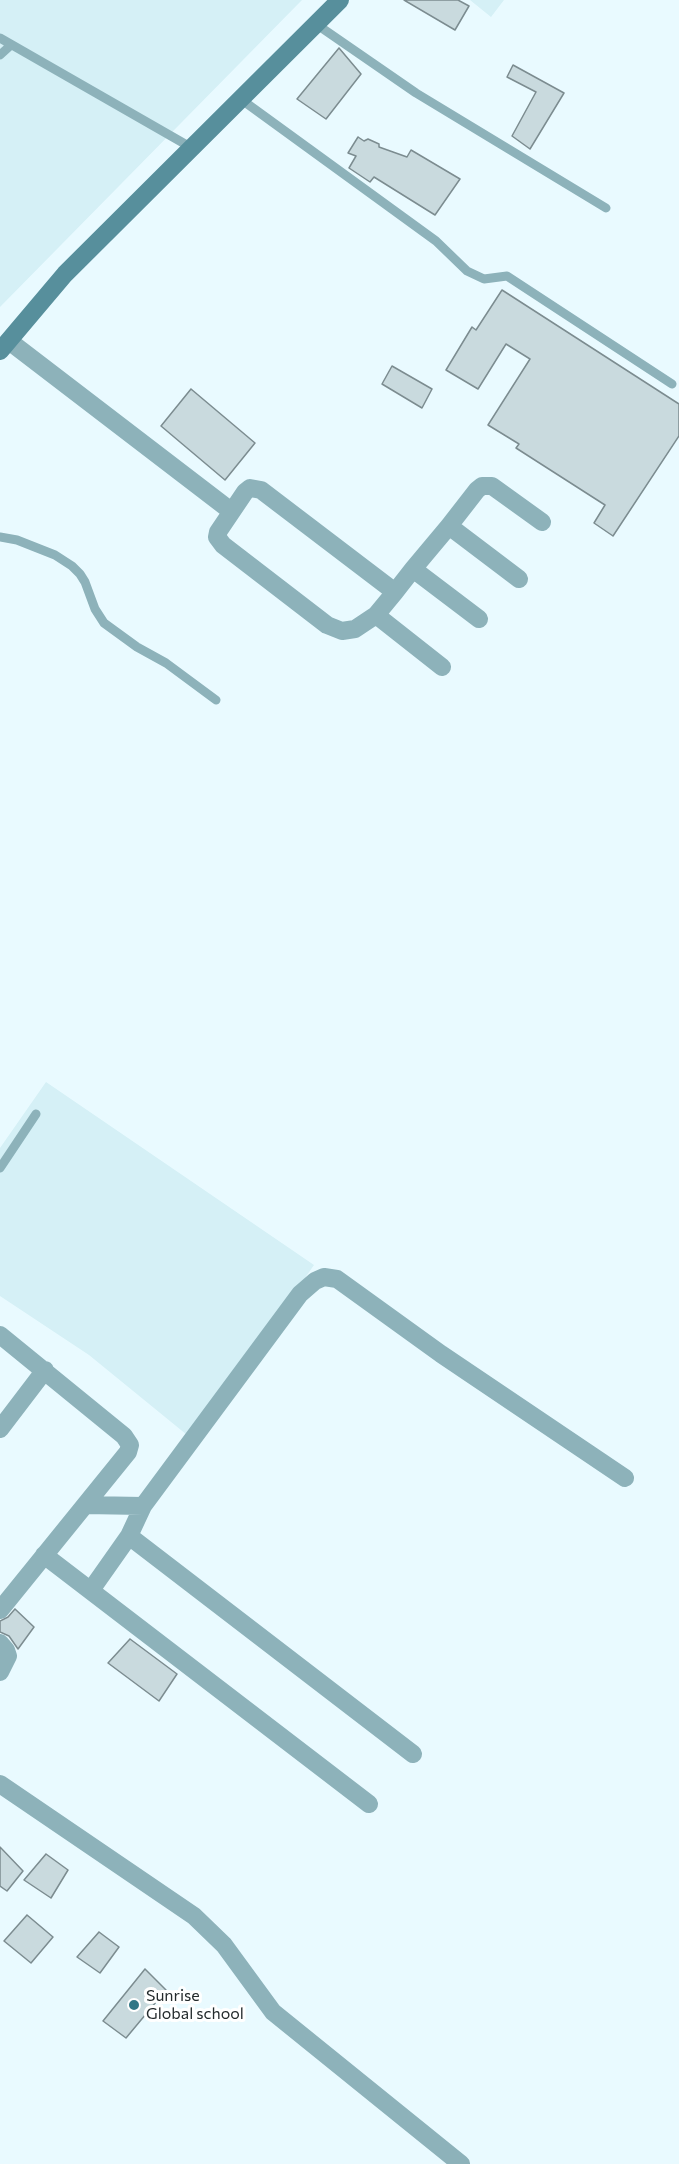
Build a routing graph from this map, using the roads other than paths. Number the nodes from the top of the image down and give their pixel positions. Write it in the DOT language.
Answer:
graph roads {
  1 [pos="340,0"];
  2 [pos="316,24"];
  3 [pos="0,38"];
  4 [pos="11,45"];
  5 [pos="0,55"];
  6 [pos="242,100"];
  7 [pos="192,148"];
  8 [pos="606,208"];
  9 [pos="4,346"];
  10 [pos="672,384"];
  11 [pos="231,511"];
  12 [pos="542,522"];
  13 [pos="449,526"];
  14 [pos="0,537"];
  15 [pos="413,569"];
  16 [pos="519,579"];
  17 [pos="395,592"];
  18 [pos="376,615"];
  19 [pos="479,619"];
  20 [pos="442,667"];
  21 [pos="216,700"];
  22 [pos="36,1114"];
  23 [pos="0,1168"];
  24 [pos="0,1335"];
  25 [pos="45,1370"];
  26 [pos="0,1429"];
  27 [pos="625,1478"];
  28 [pos="85,1505"];
  29 [pos="143,1506"];
  30 [pos="129,1536"];
  31 [pos="44,1555"];
  32 [pos="91,1590"];
  33 [pos="0,1610"];
  34 [pos="0,1643"];
  35 [pos="0,1672"];
  36 [pos="413,1754"];
  37 [pos="0,1784"];
  38 [pos="369,1804"];
  39 [pos="461,2164"];
  1 -- 2 [label="main road"];
  2 -- 6 [label="main road"];
  2 -- 8 [label="lane"];
  3 -- 4 [label="lane"];
  4 -- 5 [label="lane"];
  4 -- 7 [label="lane"];
  6 -- 7 [label="main road"];
  6 -- 10 [label="lane"];
  7 -- 9 [label="main road"];
  9 -- 11 [label="street"];
  11 -- 17 [label="street"];
  11 -- 18 [label="street"];
  12 -- 13 [label="street"];
  13 -- 15 [label="street"];
  13 -- 16 [label="street"];
  14 -- 21 [label="lane"];
  15 -- 17 [label="street"];
  15 -- 19 [label="street"];
  17 -- 18 [label="street"];
  18 -- 20 [label="street"];
  22 -- 23 [label="lane"];
  24 -- 25 [label="street"];
  25 -- 26 [label="street"];
  25 -- 28 [label="street"];
  27 -- 29 [label="street"];
  28 -- 29 [label="street"];
  28 -- 31 [label="street"];
  29 -- 30 [label="street"];
  30 -- 32 [label="street"];
  30 -- 36 [label="street"];
  31 -- 32 [label="street"];
  31 -- 33 [label="street"];
  32 -- 38 [label="street"];
  34 -- 35 [label="street"];
  37 -- 39 [label="street"];
}
